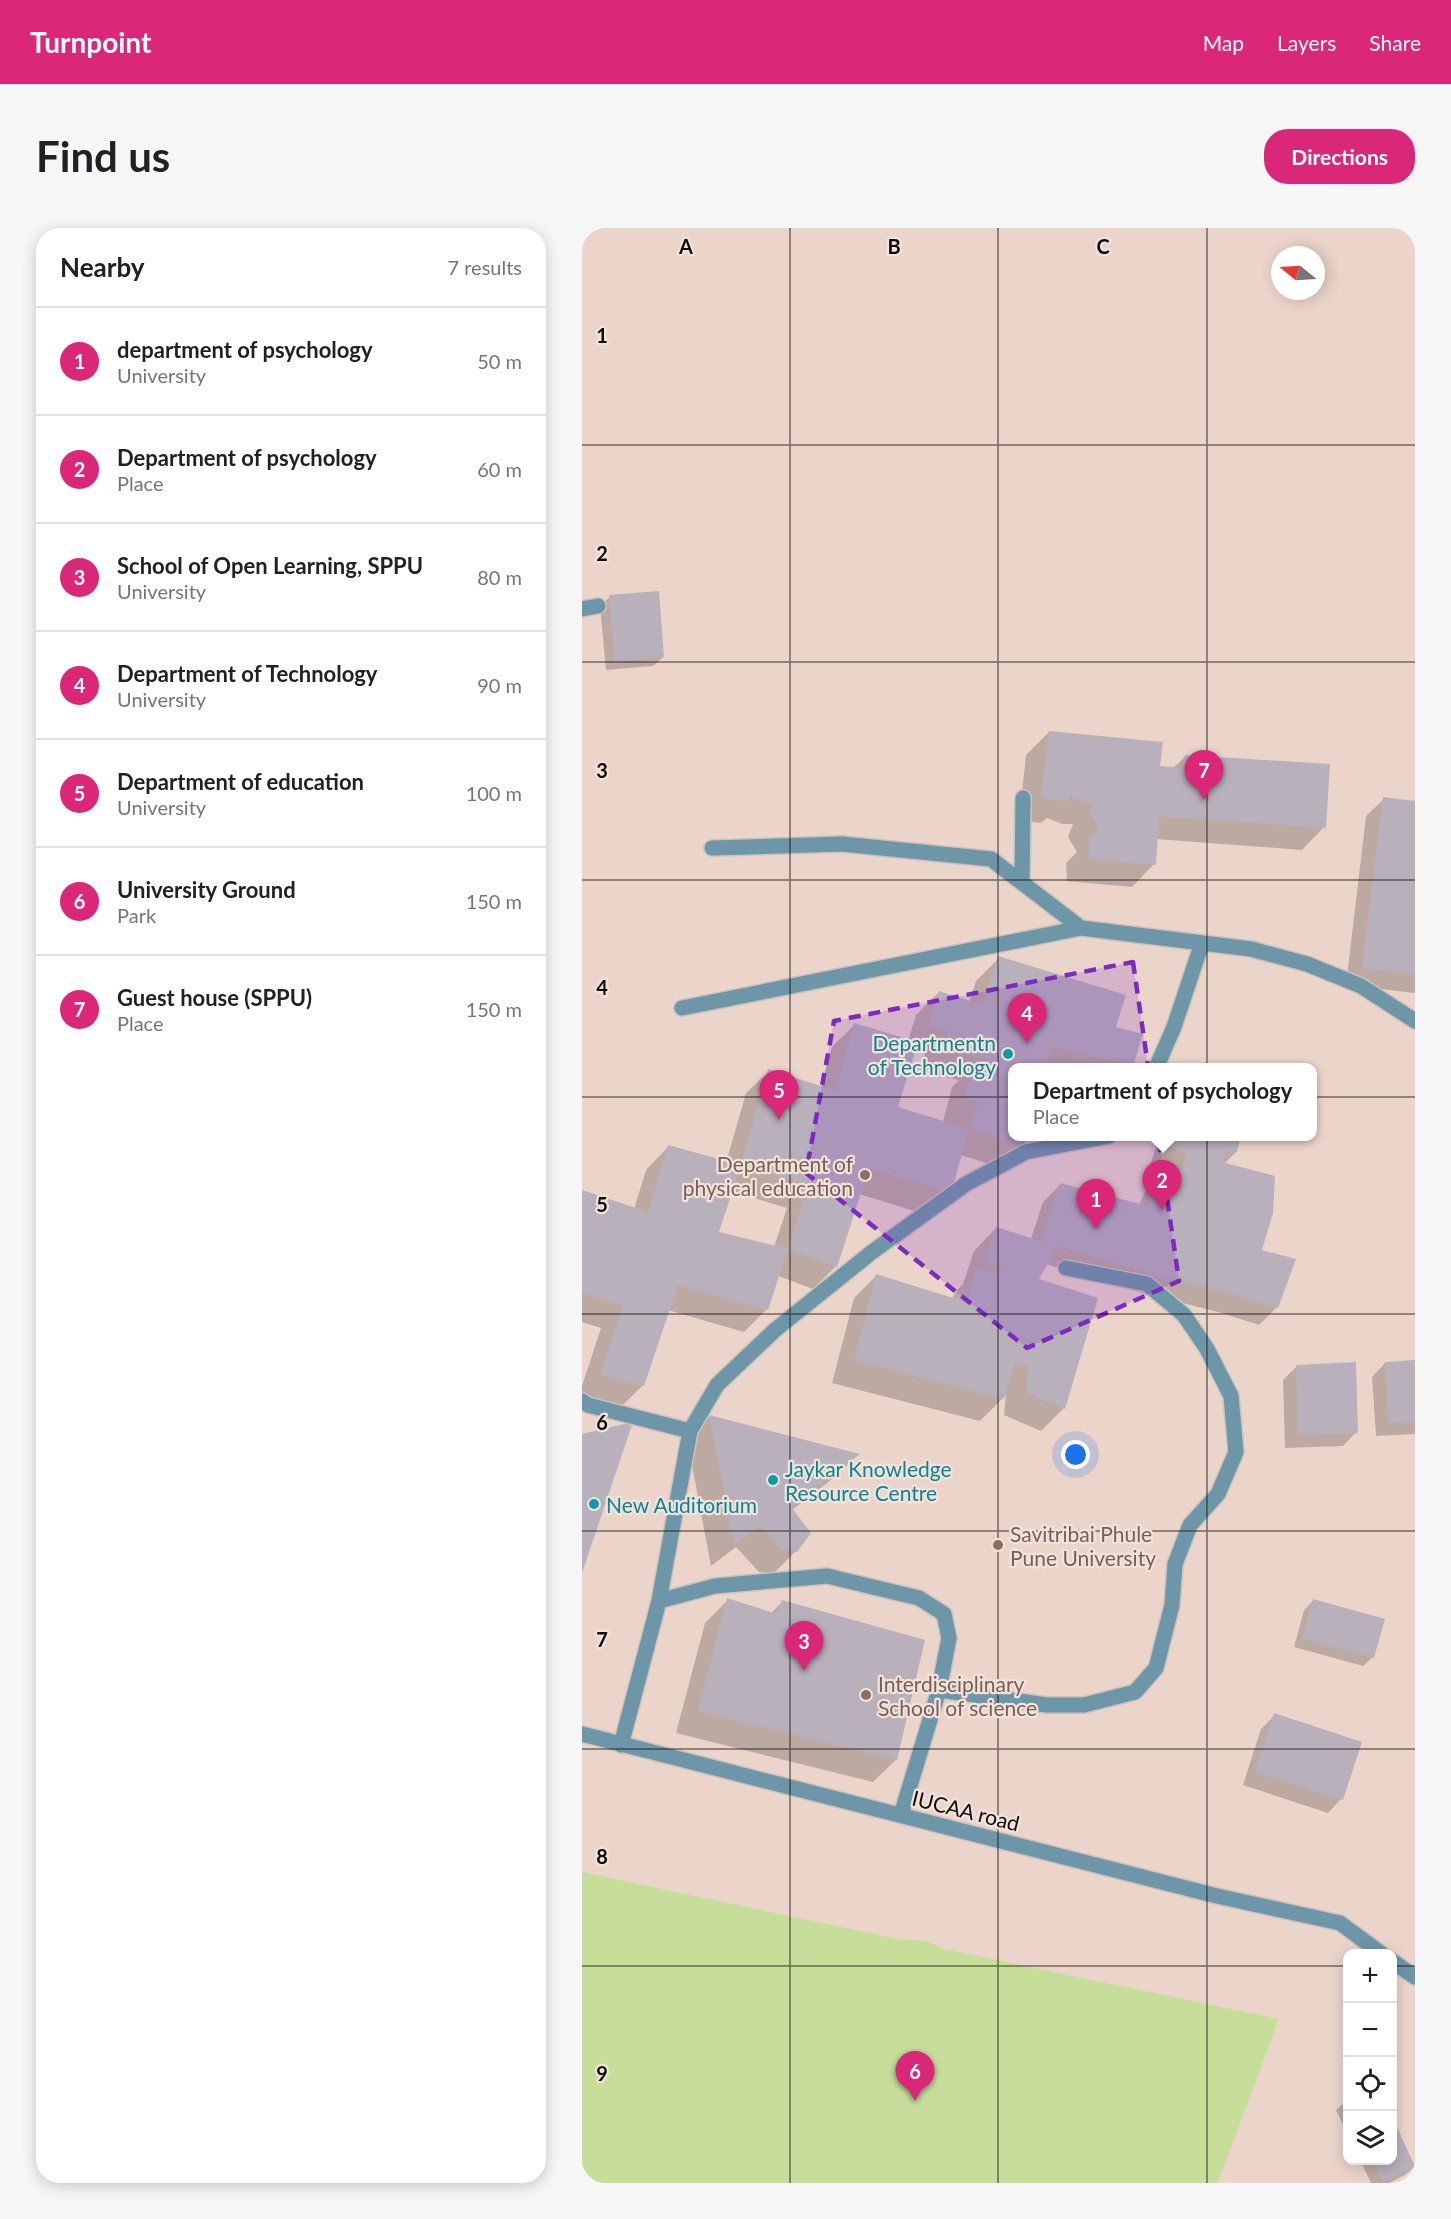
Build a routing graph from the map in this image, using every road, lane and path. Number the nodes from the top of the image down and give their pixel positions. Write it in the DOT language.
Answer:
graph roads {
  1 [pos="598,606"];
  2 [pos="582,609"];
  3 [pos="1023,798"];
  4 [pos="712,848"];
  5 [pos="1022,883"];
  6 [pos="1081,928"];
  7 [pos="1202,943"];
  8 [pos="682,1008"];
  9 [pos="1415,1021"];
  10 [pos="1158,1063"];
  11 [pos="1087,1141"];
  12 [pos="1066,1268"];
  13 [pos="582,1401"];
  14 [pos="690,1431"];
  15 [pos="658,1601"];
  16 [pos="939,1690"];
  17 [pos="582,1734"];
  18 [pos="621,1744"];
  19 [pos="901,1815"];
  20 [pos="1376,1949"];
  21 [pos="1397,1964"];
  22 [pos="1415,1977"];
  1 -- 2 [label="lane"];
  3 -- 5 [label="lane"];
  4 -- 5 [label="lane"];
  5 -- 6 [label="lane"];
  6 -- 7 [label="lane"];
  6 -- 8 [label="lane"];
  7 -- 9 [label="lane"];
  7 -- 10 [label="lane"];
  11 -- 14 [label="lane"];
  12 -- 16 [label="lane"];
  13 -- 14 [label="lane"];
  14 -- 15 [label="lane"];
  15 -- 16 [label="lane"];
  15 -- 18 [label="lane"];
  16 -- 19 [label="lane"];
  17 -- 18 [label="lane, IUCAA road"];
  18 -- 19 [label="lane, IUCAA road"];
  19 -- 20 [label="lane, IUCAA road"];
  21 -- 22 [label="lane"];
}
